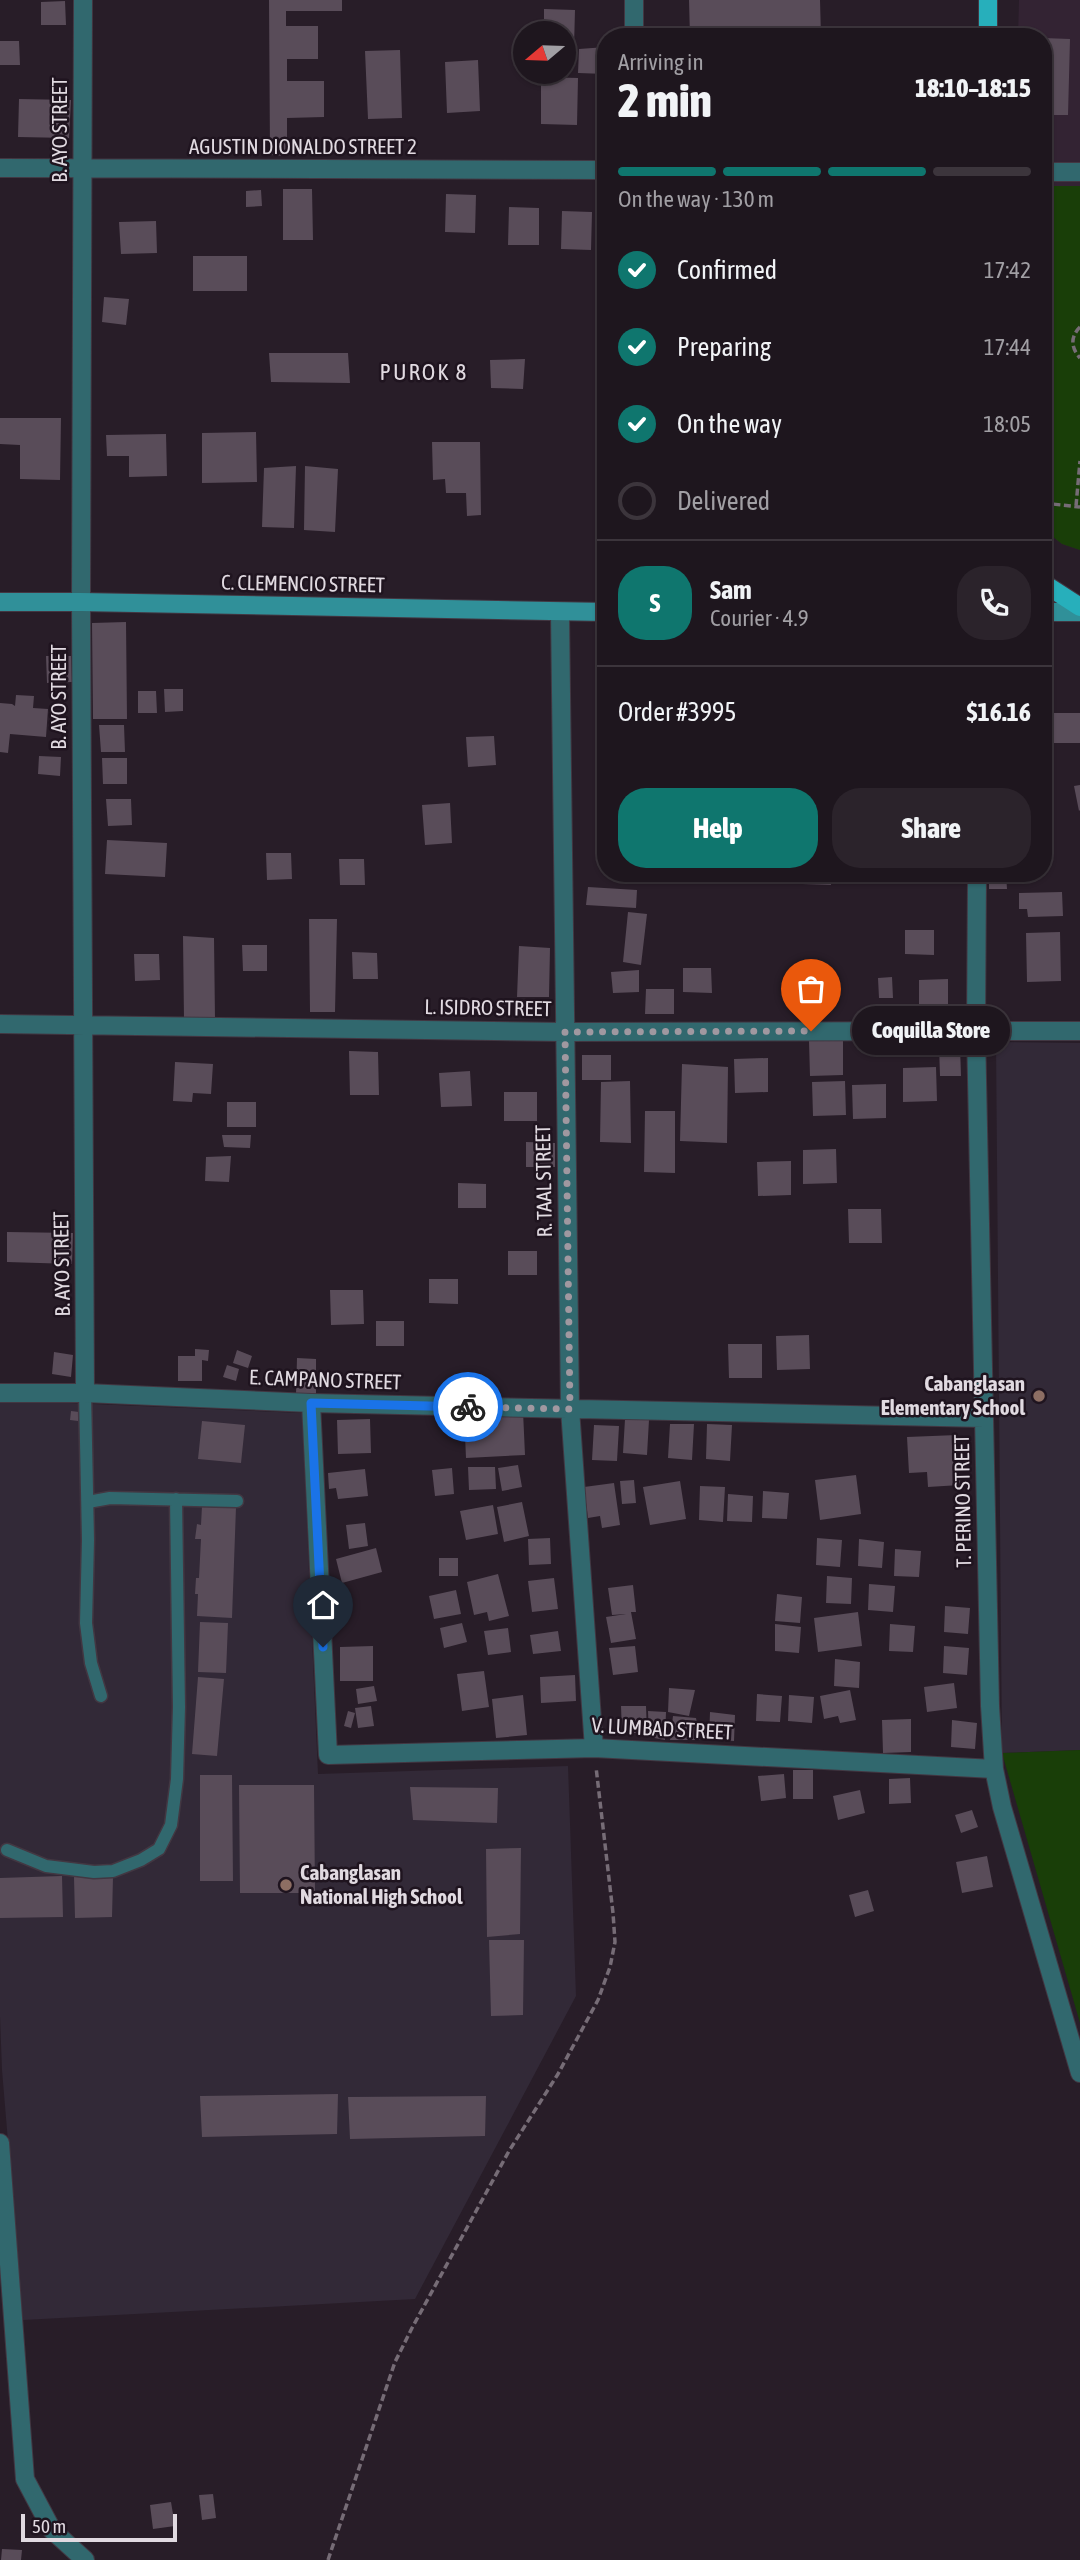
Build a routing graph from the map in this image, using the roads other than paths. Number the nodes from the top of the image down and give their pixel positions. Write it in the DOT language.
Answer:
graph roads {
  1 [pos="83,0"];
  2 [pos="634,0"];
  3 [pos="988,0"];
  4 [pos="634,28"];
  5 [pos="988,28"];
  6 [pos="0,168"];
  7 [pos="82,169"];
  8 [pos="597,170"];
  9 [pos="1052,172"];
  10 [pos="1080,172"];
  11 [pos="1052,589"];
  12 [pos="81,602"];
  13 [pos="0,603"];
  14 [pos="1080,607"];
  15 [pos="597,612"];
  16 [pos="1052,612"];
  17 [pos="1080,612"];
  18 [pos="560,613"];
  19 [pos="977,882"];
  20 [pos="0,1024"];
  21 [pos="82,1025"];
  22 [pos="976,1031"];
  23 [pos="1080,1031"];
  24 [pos="565,1032"];
  25 [pos="0,1393"];
  26 [pos="86,1394"];
  27 [pos="311,1403"];
  28 [pos="570,1409"];
  29 [pos="984,1418"];
  30 [pos="176,1499"];
  31 [pos="237,1501"];
  32 [pos="88,1502"];
  33 [pos="101,1696"];
  34 [pos="594,1748"];
  35 [pos="994,1769"];
  36 [pos="7,1850"];
  37 [pos="1080,2073"];
  38 [pos="0,2143"];
  39 [pos="85,2560"];
  1 -- 7 [label="street, B. AYO STREET"];
  2 -- 4 [label="street"];
  3 -- 5 [label="main road"];
  6 -- 7 [label="street, AGUSTIN DIONALDO STREET 2"];
  7 -- 8 [label="street, AGUSTIN DIONALDO STREET 2"];
  7 -- 12 [label="street, B. AYO STREET"];
  9 -- 10 [label="street"];
  11 -- 14 [label="main road"];
  12 -- 13 [label="street, C. CLEMENCIO STREET"];
  12 -- 18 [label="street, C. CLEMENCIO STREET"];
  12 -- 21 [label="street, B. AYO STREET"];
  15 -- 18 [label="street, C. CLEMENCIO STREET"];
  16 -- 17 [label="street"];
  18 -- 24 [label="street, R. TAAL STREET"];
  19 -- 22 [label="street, T. PERINO STREET"];
  20 -- 21 [label="street, L. ISIDRO STREET"];
  21 -- 24 [label="street, L. ISIDRO STREET"];
  21 -- 26 [label="street, B. AYO STREET"];
  22 -- 23 [label="street, L. ISIDRO STREET"];
  22 -- 24 [label="street, L. ISIDRO STREET"];
  22 -- 29 [label="street, T. PERINO STREET"];
  24 -- 28 [label="street, R. TAAL STREET"];
  25 -- 26 [label="street, E. CAMPANO STREET"];
  26 -- 27 [label="street, E. CAMPANO STREET"];
  26 -- 32 [label="lane"];
  27 -- 28 [label="street, E. CAMPANO STREET"];
  27 -- 34 [label="street, V. LUMBAD STREET"];
  28 -- 29 [label="street, E. CAMPANO STREET"];
  28 -- 34 [label="street, R. TAAL STREET"];
  29 -- 35 [label="street, T. PERINO STREET"];
  30 -- 31 [label="lane"];
  30 -- 32 [label="lane"];
  30 -- 36 [label="lane"];
  32 -- 33 [label="lane"];
  34 -- 35 [label="street, V. LUMBAD STREET"];
  35 -- 37 [label="street, T. PERINO STREET"];
  38 -- 39 [label="street"];
}
